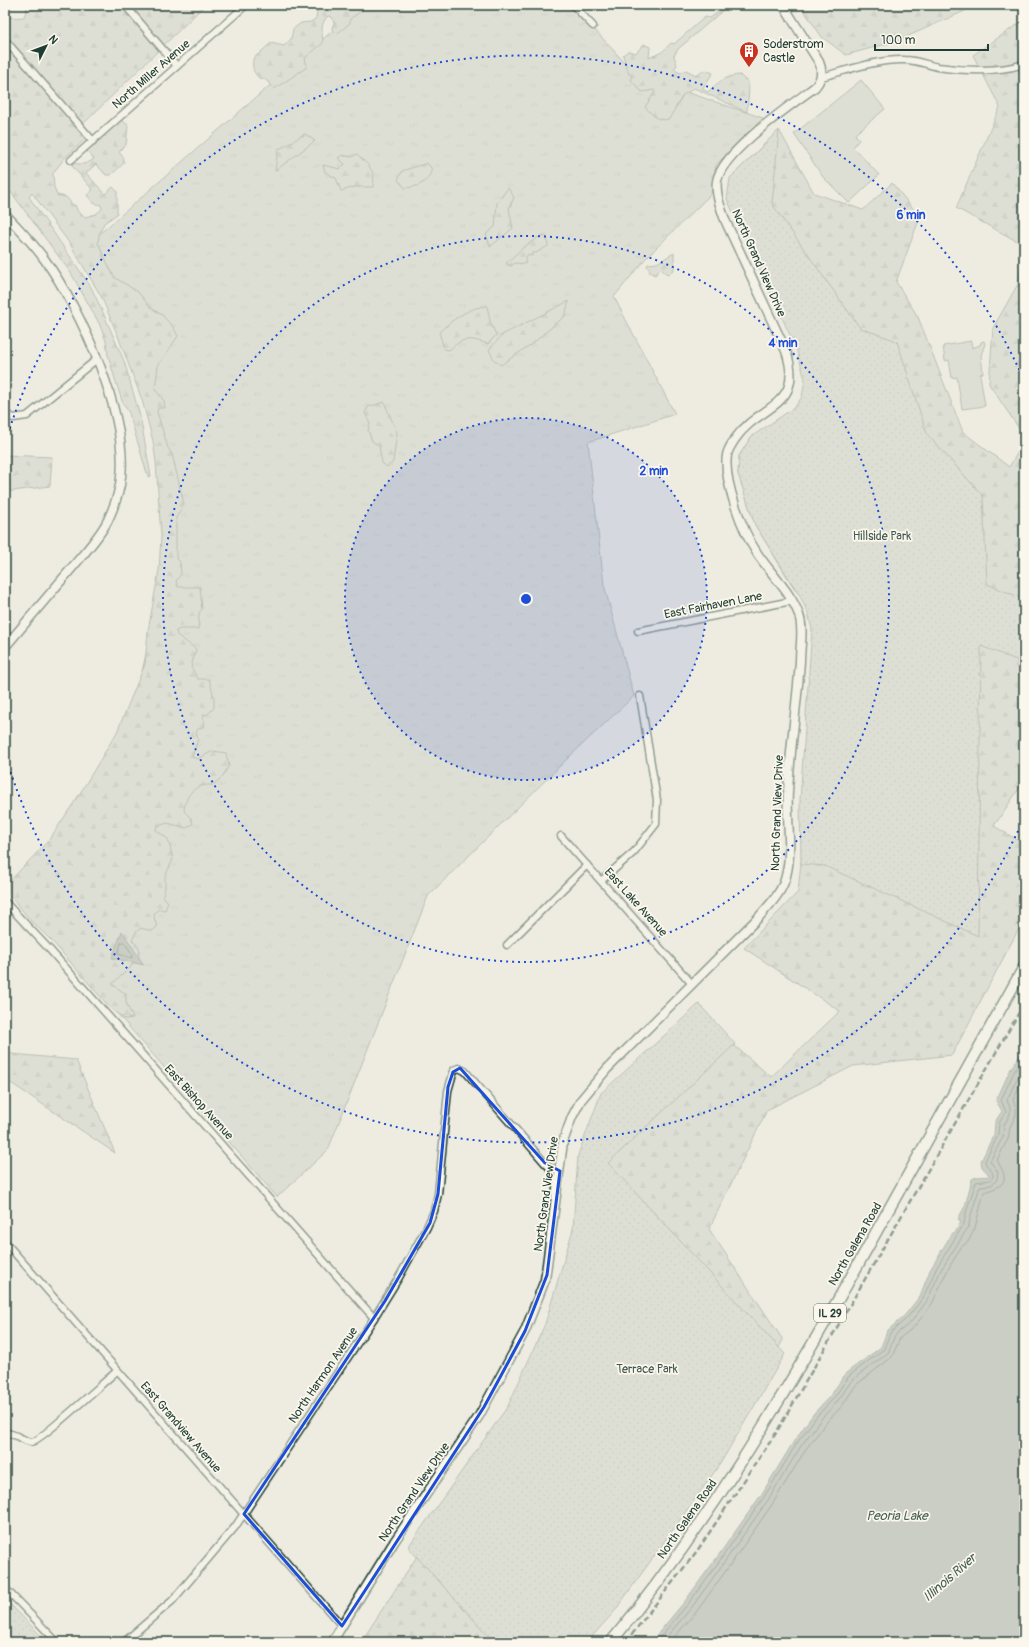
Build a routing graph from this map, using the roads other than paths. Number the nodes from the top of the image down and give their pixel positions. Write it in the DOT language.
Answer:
graph roads {
  1 [pos="125,5"];
  2 [pos="246,5"];
  3 [pos="573,5"];
  4 [pos="783,5"];
  5 [pos="593,26"];
  6 [pos="5,40"];
  7 [pos="1024,64"];
  8 [pos="178,66"];
  9 [pos="821,77"];
  10 [pos="93,140"];
  11 [pos="70,160"];
  12 [pos="5,214"];
  13 [pos="97,359"];
  14 [pos="5,413"];
  15 [pos="792,600"];
  16 [pos="638,631"];
  17 [pos="5,648"];
  18 [pos="640,696"];
  19 [pos="561,836"];
  20 [pos="587,865"];
  21 [pos="601,881"];
  22 [pos="5,902"];
  23 [pos="506,945"];
  24 [pos="1024,967"];
  25 [pos="692,984"];
  26 [pos="560,1171"];
  27 [pos="5,1242"];
  28 [pos="374,1318"];
  29 [pos="118,1371"];
  30 [pos="5,1433"];
  31 [pos="244,1514"];
  32 [pos="5,1588"];
  33 [pos="342,1626"];
  34 [pos="57,1642"];
  35 [pos="124,1642"];
  36 [pos="332,1642"];
  37 [pos="611,1642"];
  1 -- 8 [label="street"];
  2 -- 8 [label="street, North Miller Avenue"];
  3 -- 5 [label="street"];
  4 -- 9 [label="street"];
  6 -- 10 [label="street"];
  7 -- 9 [label="street"];
  8 -- 10 [label="street, North Miller Avenue"];
  9 -- 15 [label="street, North Grand View Drive"];
  10 -- 11 [label="street, North Miller Avenue"];
  12 -- 13 [label="street"];
  13 -- 14 [label="street"];
  13 -- 17 [label="street"];
  15 -- 16 [label="street, East Fairhaven Lane"];
  15 -- 25 [label="street, North Grand View Drive"];
  18 -- 21 [label="street"];
  19 -- 20 [label="street, East Lake Avenue"];
  20 -- 21 [label="street, East Lake Avenue"];
  20 -- 23 [label="street"];
  21 -- 25 [label="street, East Lake Avenue"];
  22 -- 28 [label="street, East Bishop Avenue"];
  24 -- 37 [label="main road, North Galena Road / IL 29"];
  25 -- 26 [label="street, North Grand View Drive"];
  26 -- 28 [label="street, North Harmon Avenue"];
  26 -- 33 [label="street, North Grand View Drive"];
  27 -- 29 [label="street, East Grandview Avenue"];
  28 -- 31 [label="street, North Harmon Avenue"];
  29 -- 30 [label="street"];
  29 -- 31 [label="street, East Grandview Avenue"];
  31 -- 33 [label="street, East Grandview Avenue"];
  31 -- 35 [label="street, North Harmon Avenue"];
  32 -- 34 [label="street"];
  33 -- 36 [label="street, North Grand View Drive"];
}
